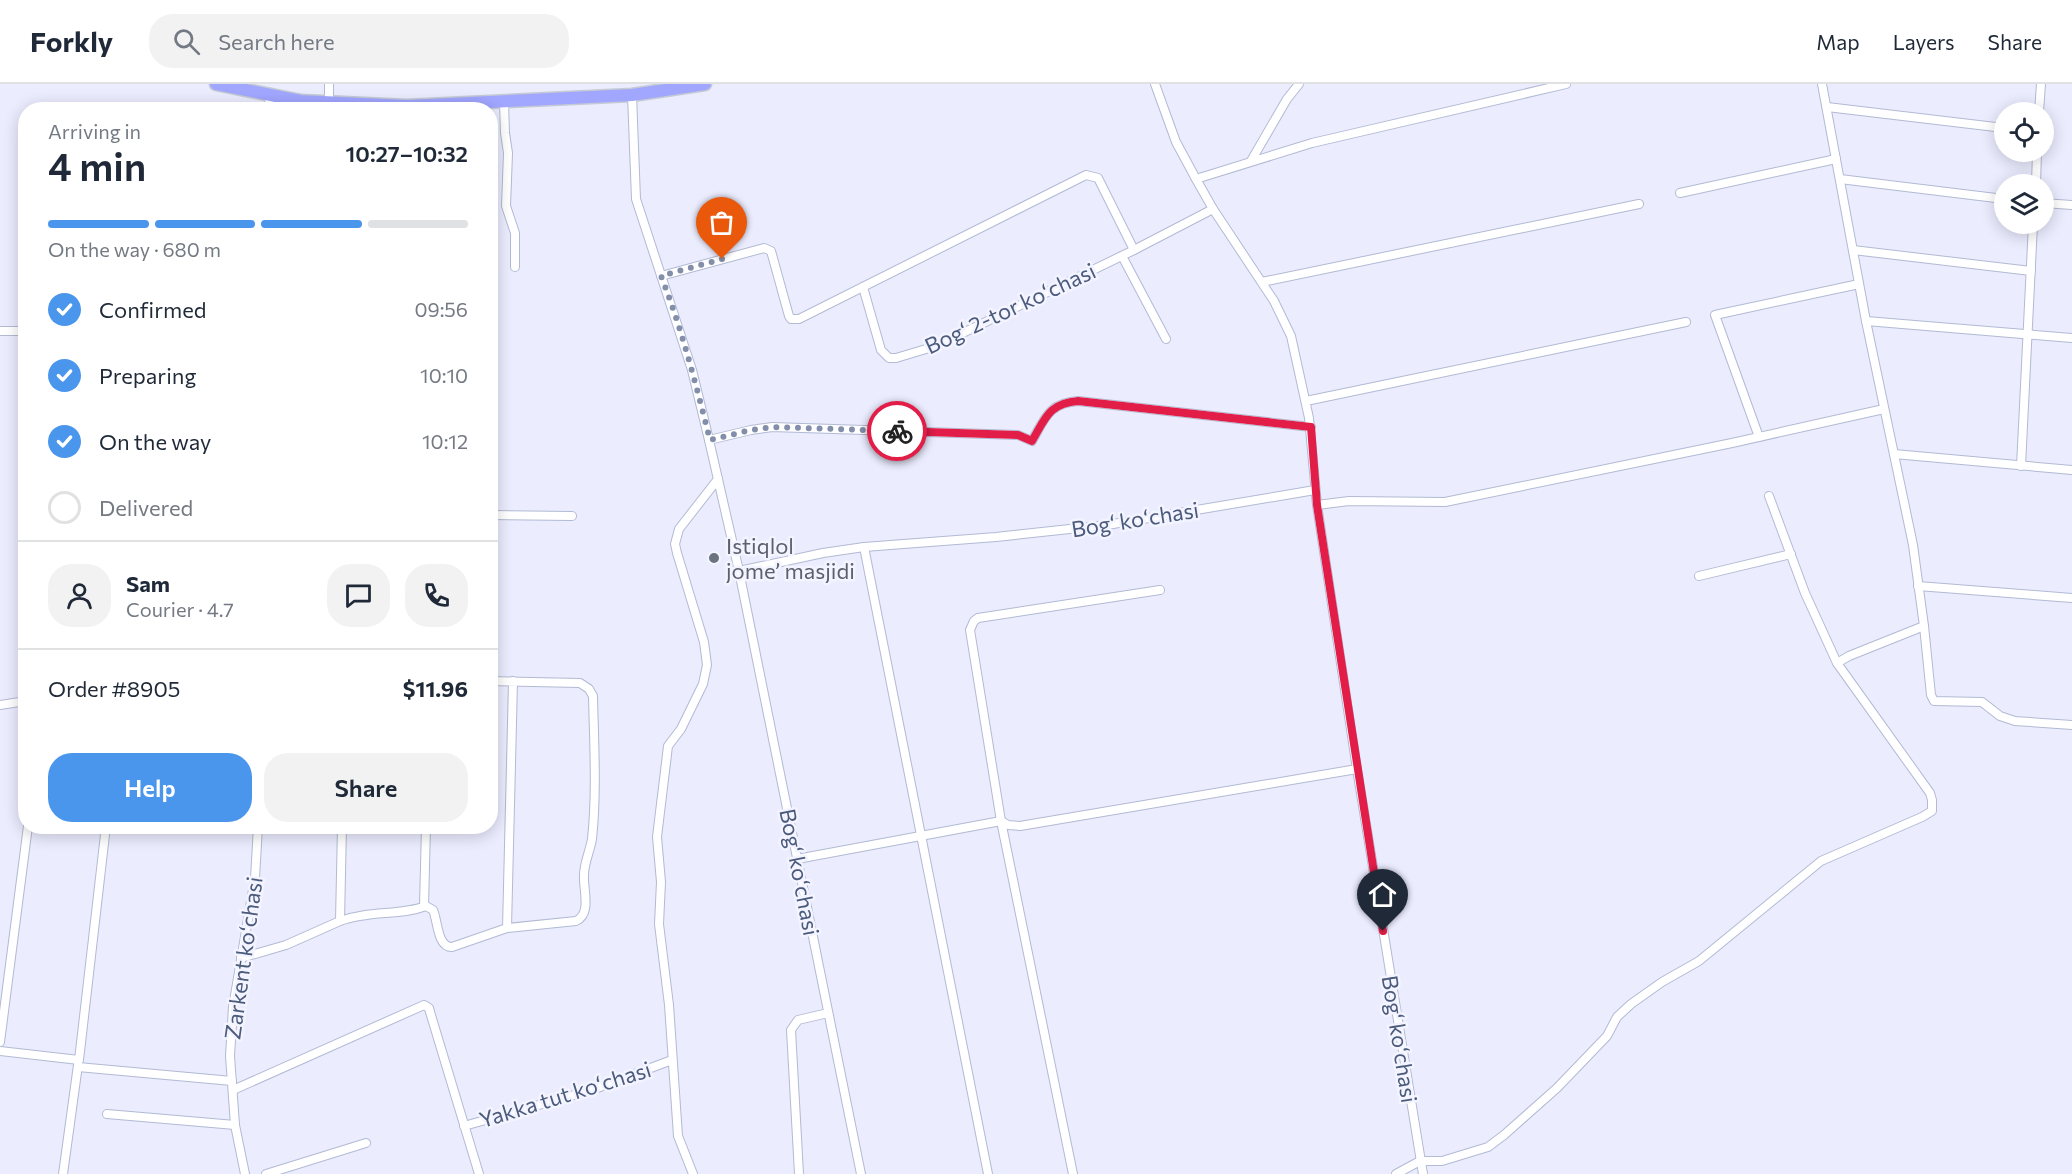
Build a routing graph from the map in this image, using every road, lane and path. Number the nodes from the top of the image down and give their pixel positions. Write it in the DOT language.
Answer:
graph roads {
  1 [pos="216,84"];
  2 [pos="329,84"];
  3 [pos="705,84"];
  4 [pos="1155,84"];
  5 [pos="1299,84"];
  6 [pos="1566,84"];
  7 [pos="1822,84"];
  8 [pos="2041,84"];
  9 [pos="269,94"];
  10 [pos="632,94"];
  11 [pos="270,102"];
  12 [pos="320,102"];
  13 [pos="329,102"];
  14 [pos="504,102"];
  15 [pos="2040,102"];
  16 [pos="498,103"];
  17 [pos="1827,107"];
  18 [pos="1994,127"];
  19 [pos="1836,159"];
  20 [pos="1251,161"];
  21 [pos="1196,179"];
  22 [pos="1840,179"];
  23 [pos="1680,193"];
  24 [pos="1994,198"];
  25 [pos="1638,204"];
  26 [pos="2054,204"];
  27 [pos="2072,205"];
  28 [pos="1213,209"];
  29 [pos="2033,234"];
  30 [pos="1134,250"];
  31 [pos="1853,250"];
  32 [pos="1122,256"];
  33 [pos="515,267"];
  34 [pos="2031,271"];
  35 [pos="661,276"];
  36 [pos="1262,282"];
  37 [pos="1859,284"];
  38 [pos="863,287"];
  39 [pos="1866,321"];
  40 [pos="1686,322"];
  41 [pos="0,331"];
  42 [pos="18,331"];
  43 [pos="2028,335"];
  44 [pos="1166,339"];
  45 [pos="2072,339"];
  46 [pos="1306,401"];
  47 [pos="1884,409"];
  48 [pos="1311,427"];
  49 [pos="1759,437"];
  50 [pos="710,440"];
  51 [pos="1894,454"];
  52 [pos="2021,466"];
  53 [pos="2072,470"];
  54 [pos="718,479"];
  55 [pos="1316,490"];
  56 [pos="1769,496"];
  57 [pos="1317,505"];
  58 [pos="498,515"];
  59 [pos="572,516"];
  60 [pos="864,547"];
  61 [pos="1791,554"];
  62 [pos="739,571"];
  63 [pos="1699,576"];
  64 [pos="1918,586"];
  65 [pos="1160,590"];
  66 [pos="2072,598"];
  67 [pos="1924,626"];
  68 [pos="1837,663"];
  69 [pos="498,681"];
  70 [pos="513,681"];
  71 [pos="18,702"];
  72 [pos="0,705"];
  73 [pos="2072,725"];
  74 [pos="1358,769"];
  75 [pos="1002,821"];
  76 [pos="27,834"];
  77 [pos="105,834"];
  78 [pos="258,834"];
  79 [pos="342,834"];
  80 [pos="426,834"];
  81 [pos="921,836"];
  82 [pos="797,858"];
  83 [pos="424,906"];
  84 [pos="340,921"];
  85 [pos="507,928"];
  86 [pos="240,958"];
  87 [pos="828,1013"];
  88 [pos="0,1042"];
  89 [pos="0,1051"];
  90 [pos="672,1060"];
  91 [pos="78,1064"];
  92 [pos="232,1085"];
  93 [pos="107,1114"];
  94 [pos="235,1125"];
  95 [pos="464,1126"];
  96 [pos="366,1143"];
  97 [pos="1420,1161"];
  98 [pos="63,1174"];
  99 [pos="245,1174"];
  100 [pos="266,1174"];
  101 [pos="479,1174"];
  102 [pos="693,1174"];
  103 [pos="799,1174"];
  104 [pos="861,1174"];
  105 [pos="988,1174"];
  106 [pos="1073,1174"];
  107 [pos="1396,1174"];
  108 [pos="1424,1174"];
  1 -- 9 [label="main road"];
  2 -- 13 [label="street"];
  3 -- 10 [label="main road"];
  4 -- 21 [label="street, Bogʻ koʻchasi"];
  5 -- 20 [label="street"];
  6 -- 20 [label="street"];
  7 -- 17 [label="street"];
  8 -- 15 [label="street"];
  9 -- 11 [label="street"];
  9 -- 12 [label="main road"];
  10 -- 14 [label="main road"];
  10 -- 35 [label="street, Bogʻ koʻchasi"];
  14 -- 16 [label="main road"];
  14 -- 33 [label="street"];
  17 -- 18 [label="street"];
  17 -- 19 [label="street"];
  19 -- 22 [label="street"];
  19 -- 23 [label="street"];
  20 -- 21 [label="street"];
  21 -- 28 [label="street, Bogʻ koʻchasi"];
  22 -- 24 [label="street"];
  22 -- 31 [label="street"];
  25 -- 36 [label="street"];
  26 -- 27 [label="street"];
  28 -- 30 [label="street, Bogʻ 2-tor koʻchasi"];
  28 -- 36 [label="street, Bogʻ koʻchasi"];
  29 -- 34 [label="street"];
  30 -- 32 [label="street, Bogʻ 2-tor koʻchasi"];
  30 -- 38 [label="street"];
  31 -- 34 [label="street"];
  31 -- 37 [label="street"];
  32 -- 38 [label="street, Bogʻ 2-tor koʻchasi"];
  32 -- 44 [label="street"];
  34 -- 43 [label="street"];
  35 -- 38 [label="street"];
  35 -- 50 [label="street, Bogʻ koʻchasi"];
  36 -- 46 [label="street, Bogʻ koʻchasi"];
  37 -- 39 [label="street"];
  37 -- 49 [label="street"];
  39 -- 43 [label="street"];
  39 -- 47 [label="street"];
  40 -- 46 [label="street"];
  41 -- 42 [label="street"];
  43 -- 45 [label="street"];
  43 -- 52 [label="street"];
  46 -- 48 [label="street, Bogʻ koʻchasi"];
  47 -- 49 [label="street"];
  47 -- 51 [label="street"];
  48 -- 50 [label="street"];
  48 -- 55 [label="street, Bogʻ koʻchasi"];
  49 -- 57 [label="street"];
  50 -- 54 [label="street, Bogʻ koʻchasi"];
  51 -- 52 [label="street"];
  51 -- 64 [label="street"];
  52 -- 53 [label="street"];
  54 -- 62 [label="street, Bogʻ koʻchasi"];
  54 -- 90 [label="street"];
  55 -- 57 [label="street, Bogʻ koʻchasi"];
  55 -- 60 [label="street, Bogʻ koʻchasi"];
  56 -- 61 [label="street"];
  57 -- 74 [label="street, Bogʻ koʻchasi"];
  58 -- 59 [label="street"];
  60 -- 62 [label="street, Bogʻ koʻchasi"];
  60 -- 81 [label="street"];
  61 -- 63 [label="street"];
  61 -- 68 [label="street"];
  62 -- 82 [label="street, Bogʻ koʻchasi"];
  64 -- 66 [label="street"];
  64 -- 67 [label="street"];
  65 -- 75 [label="street"];
  67 -- 68 [label="street"];
  67 -- 73 [label="street"];
  68 -- 97 [label="street"];
  69 -- 70 [label="street"];
  70 -- 85 [label="street"];
  70 -- 85 [label="street"];
  71 -- 72 [label="street"];
  74 -- 75 [label="street"];
  74 -- 97 [label="street, Bogʻ koʻchasi"];
  75 -- 81 [label="street"];
  75 -- 106 [label="street"];
  76 -- 88 [label="street"];
  77 -- 91 [label="street"];
  78 -- 86 [label="street, Zarkent koʻchasi"];
  79 -- 84 [label="street"];
  80 -- 83 [label="street"];
  81 -- 82 [label="street"];
  81 -- 105 [label="street"];
  82 -- 87 [label="street, Bogʻ koʻchasi"];
  83 -- 84 [label="street"];
  83 -- 85 [label="street"];
  84 -- 86 [label="street"];
  86 -- 92 [label="street, Zarkent koʻchasi"];
  87 -- 103 [label="street"];
  87 -- 104 [label="street, Bogʻ koʻchasi"];
  89 -- 91 [label="street"];
  90 -- 95 [label="street, Yakka tut koʻchasi"];
  90 -- 102 [label="street, Yakka tut koʻchasi"];
  91 -- 92 [label="street"];
  91 -- 98 [label="street"];
  92 -- 94 [label="street, Zarkent koʻchasi"];
  92 -- 95 [label="street"];
  93 -- 94 [label="street"];
  94 -- 99 [label="street, Zarkent koʻchasi"];
  95 -- 101 [label="street, Yakka tut koʻchasi"];
  96 -- 100 [label="street"];
  97 -- 107 [label="street"];
  97 -- 108 [label="street, Bogʻ koʻchasi"];
}
